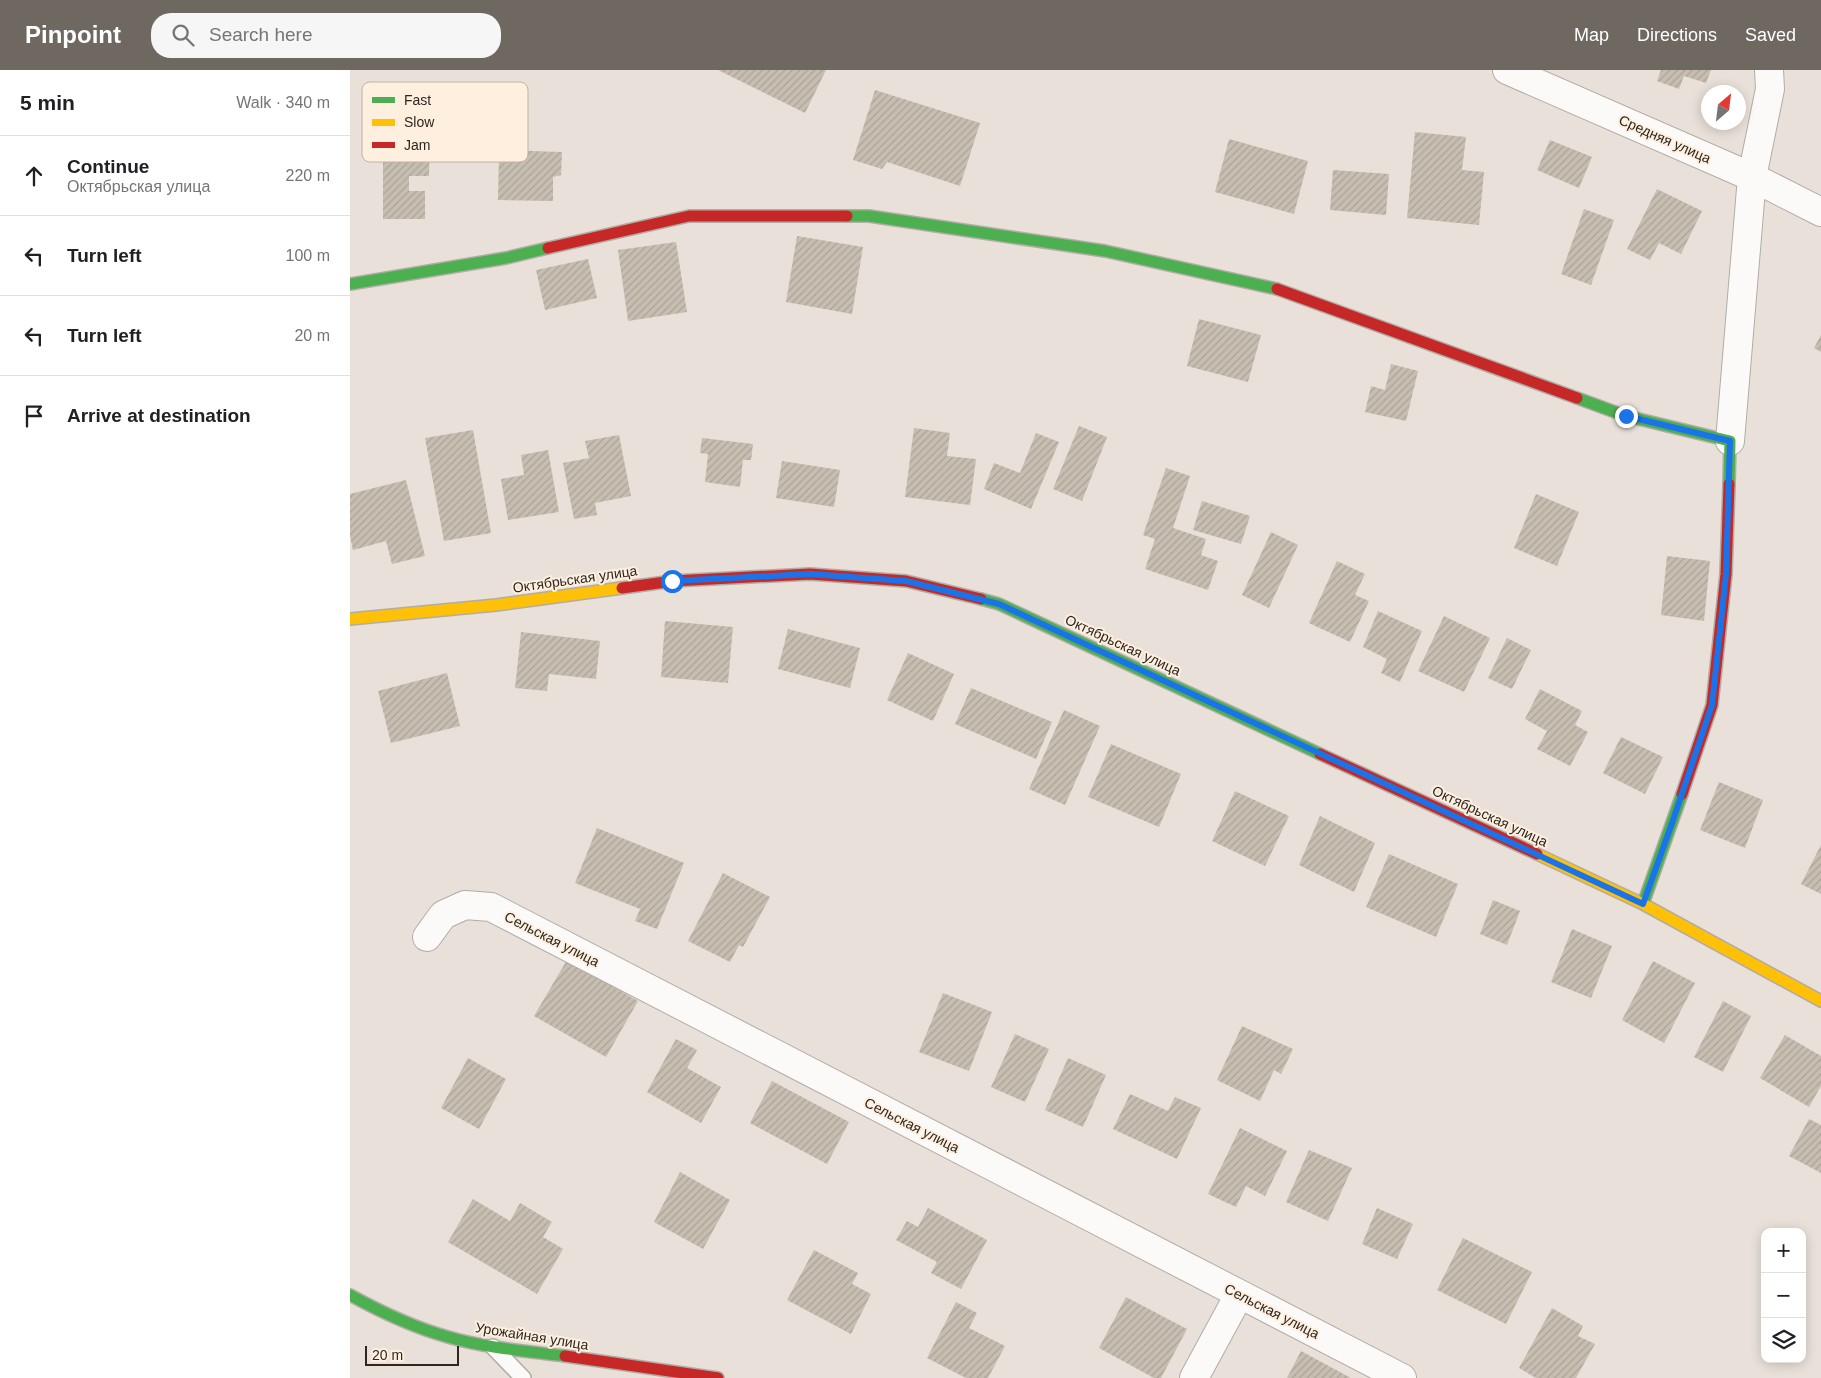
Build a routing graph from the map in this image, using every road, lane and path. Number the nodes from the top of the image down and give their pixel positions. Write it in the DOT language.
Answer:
graph roads {
  1 [pos="1507,70"];
  2 [pos="1769,70"];
  3 [pos="1752,177"];
  4 [pos="1821,212"];
  5 [pos="350,284"];
  6 [pos="1730,441"];
  7 [pos="350,618"];
  8 [pos="1643,904"];
  9 [pos="427,937"];
  10 [pos="1821,1001"];
  11 [pos="1240,1294"];
  12 [pos="350,1295"];
  13 [pos="492,1346"];
  14 [pos="523,1378"];
  15 [pos="718,1378"];
  16 [pos="1194,1378"];
  17 [pos="1402,1378"];
  1 -- 3 [label="street, Средняя улица"];
  2 -- 3 [label="street"];
  3 -- 4 [label="street, Средняя улица"];
  3 -- 6 [label="street"];
  5 -- 6 [label="street"];
  6 -- 8 [label="street"];
  7 -- 8 [label="street, Октябрьская улица"];
  8 -- 10 [label="street, Октябрьская улица"];
  9 -- 11 [label="street, Сельская улица"];
  11 -- 16 [label="street"];
  11 -- 17 [label="street, Сельская улица"];
  12 -- 13 [label="street, Урожайная улица"];
  13 -- 14 [label="lane"];
  13 -- 15 [label="street, Урожайная улица"];
}
